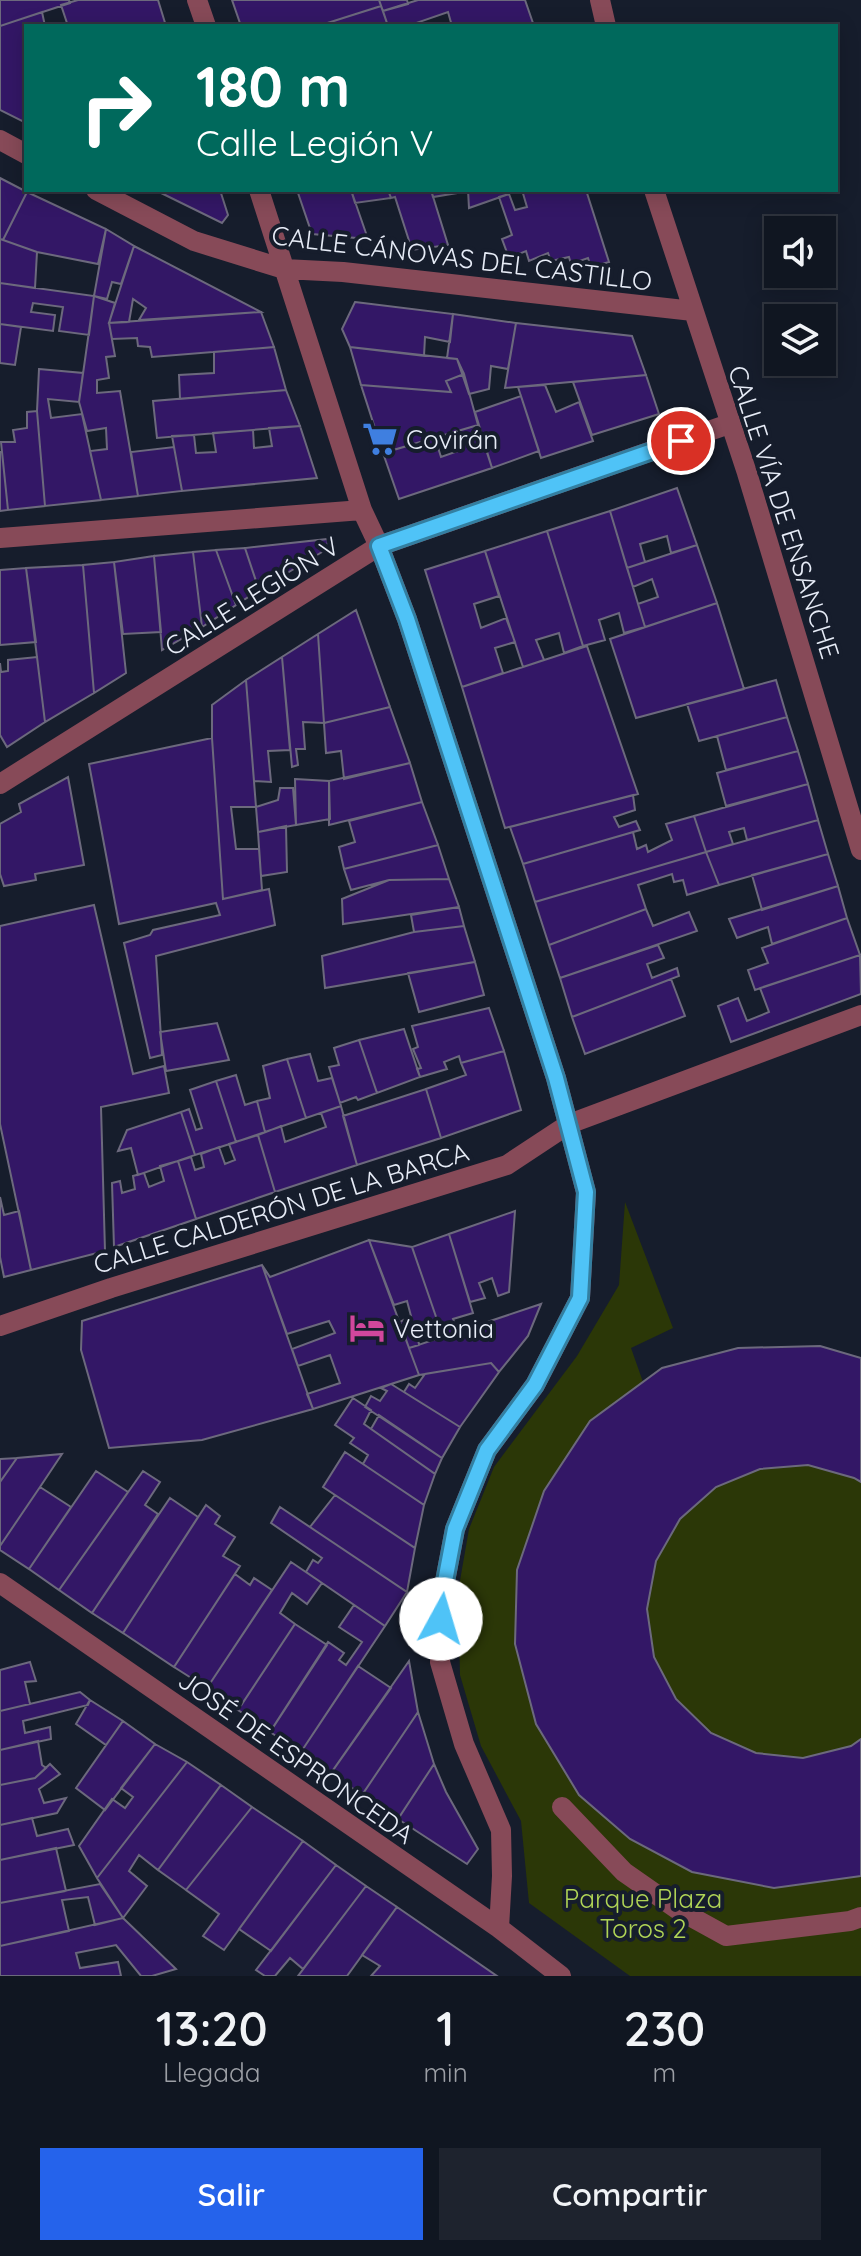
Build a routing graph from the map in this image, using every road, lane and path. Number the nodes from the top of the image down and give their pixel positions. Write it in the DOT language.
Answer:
graph roads {
  1 [pos="197,0"];
  2 [pos="600,0"];
  3 [pos="205,24"];
  4 [pos="606,24"];
  5 [pos="0,140"];
  6 [pos="24,153"];
  7 [pos="100,192"];
  8 [pos="260,192"];
  9 [pos="655,192"];
  10 [pos="284,269"];
  11 [pos="693,311"];
  12 [pos="729,424"];
  13 [pos="362,510"];
  14 [pos="0,538"];
  15 [pos="379,546"];
  16 [pos="0,784"];
  17 [pos="861,850"];
  18 [pos="861,1015"];
  19 [pos="569,1124"];
  20 [pos="0,1326"];
  21 [pos="0,1583"];
  22 [pos="562,1807"];
  23 [pos="861,1917"];
  24 [pos="499,1928"];
  25 [pos="561,1976"];
  1 -- 3 [label="street"];
  2 -- 4 [label="street"];
  5 -- 6 [label="street"];
  7 -- 10 [label="street, CALLE CÁNOVAS DEL CASTILLO"];
  8 -- 10 [label="street"];
  9 -- 11 [label="street, CALLE VÍA DE ENSANCHE"];
  10 -- 11 [label="street, CALLE CÁNOVAS DEL CASTILLO"];
  10 -- 13 [label="street"];
  11 -- 12 [label="street, CALLE VÍA DE ENSANCHE"];
  12 -- 15 [label="street, CALLE LEGIÓN V"];
  12 -- 17 [label="street, CALLE VÍA DE ENSANCHE"];
  13 -- 14 [label="street"];
  13 -- 15 [label="street"];
  15 -- 16 [label="street, CALLE LEGIÓN V"];
  15 -- 19 [label="street"];
  18 -- 19 [label="street, CALLE CALDERÓN DE LA BARCA"];
  19 -- 20 [label="street, CALLE CALDERÓN DE LA BARCA"];
  19 -- 24 [label="street"];
  21 -- 24 [label="street, JOSÉ DE ESPRONCEDA"];
  22 -- 23 [label="street"];
  24 -- 25 [label="street, JOSÉ DE ESPRONCEDA"];
}
